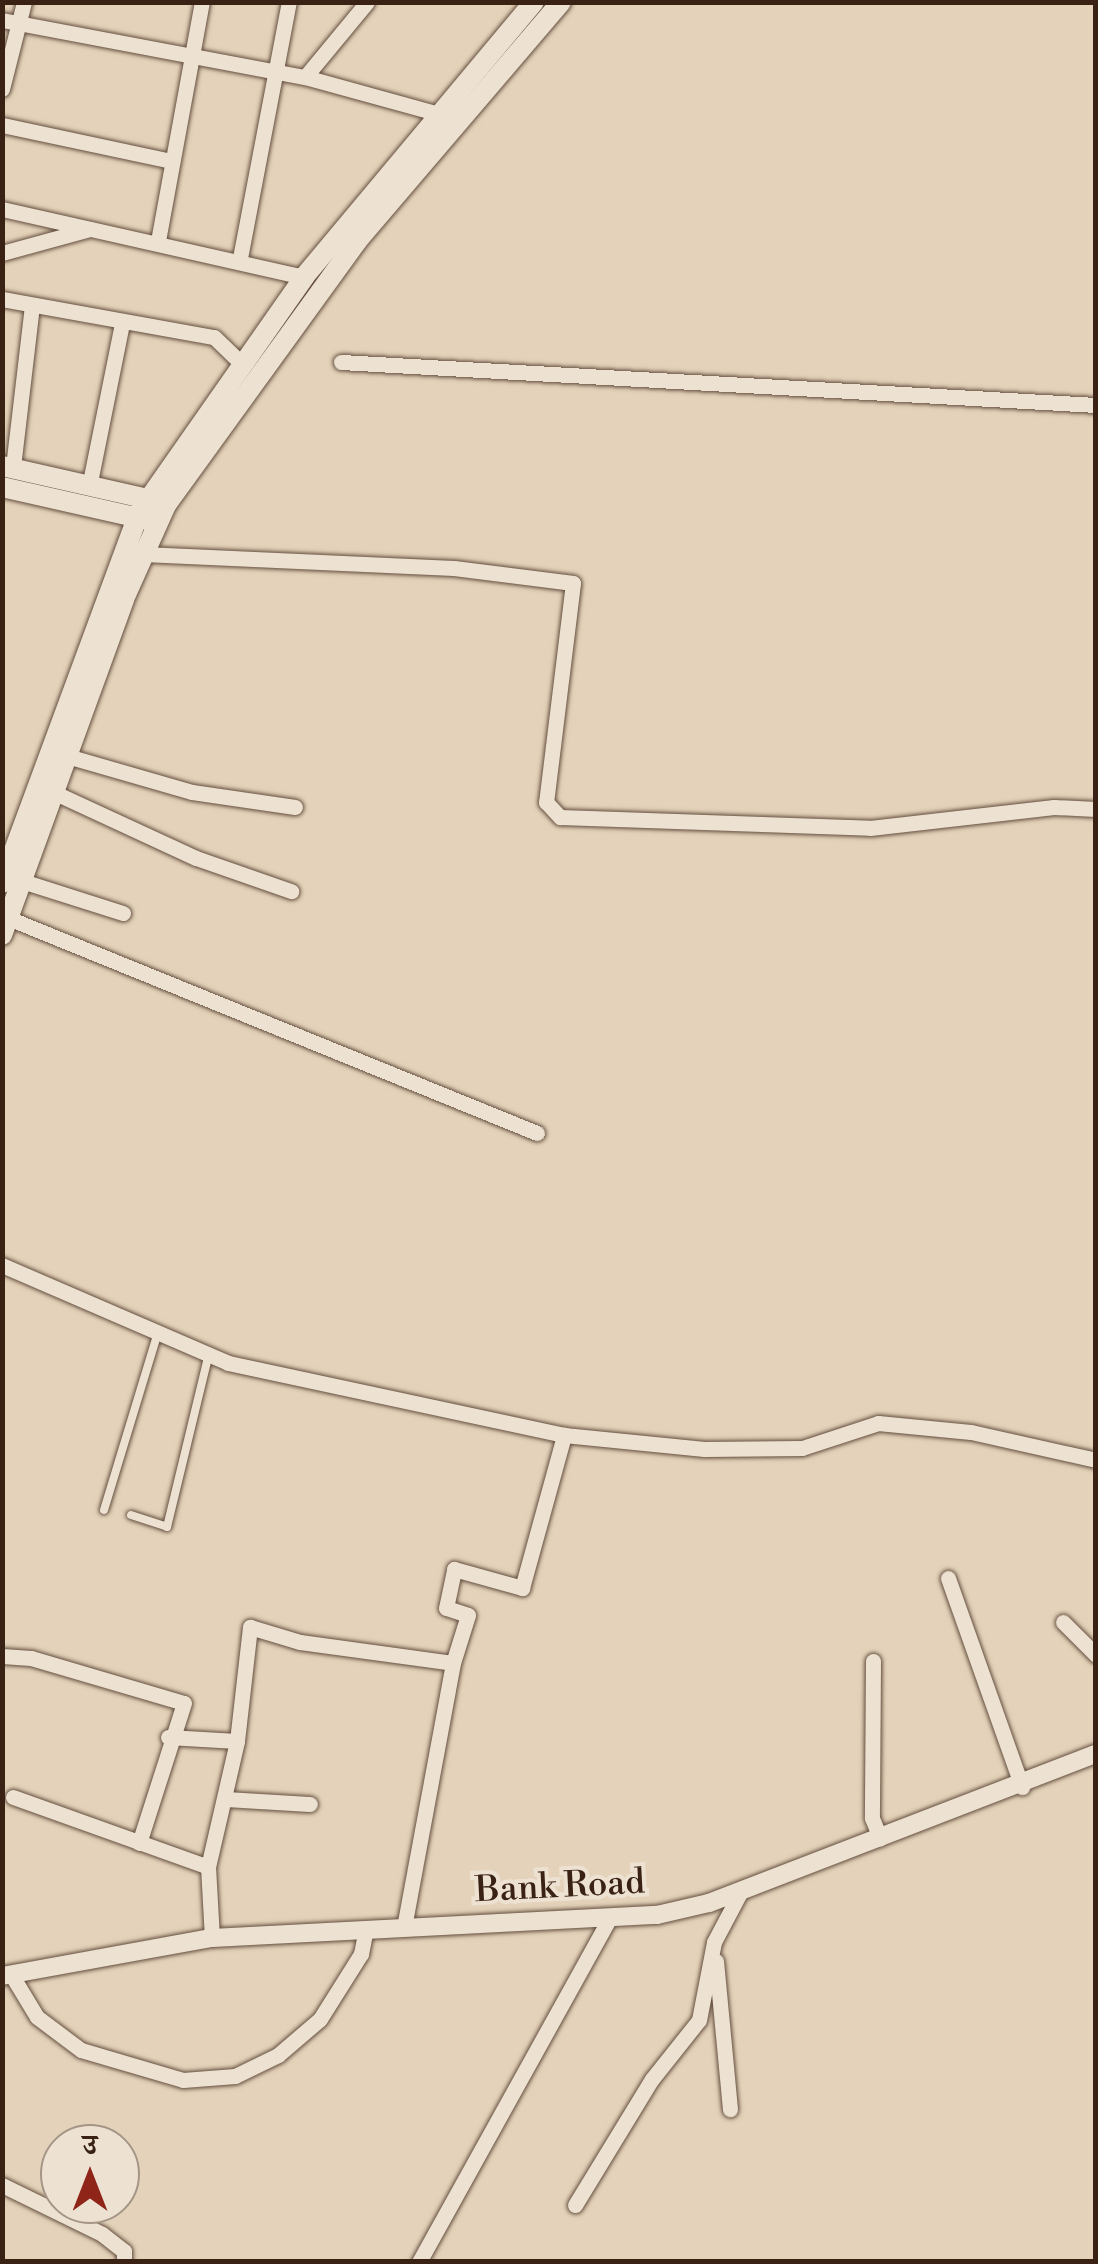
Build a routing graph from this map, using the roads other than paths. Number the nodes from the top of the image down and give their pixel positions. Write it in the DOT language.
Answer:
graph roads {
  1 [pos="24,2"];
  2 [pos="202,2"];
  3 [pos="289,2"];
  4 [pos="367,2"];
  5 [pos="534,2"];
  6 [pos="561,2"];
  7 [pos="11,22"];
  8 [pos="190,58"];
  9 [pos="274,74"];
  10 [pos="305,77"];
  11 [pos="2,89"];
  12 [pos="436,113"];
  13 [pos="2,125"];
  14 [pos="172,160"];
  15 [pos="2,210"];
  16 [pos="92,228"];
  17 [pos="158,241"];
  18 [pos="2,253"];
  19 [pos="240,258"];
  20 [pos="304,277"];
  21 [pos="2,299"];
  22 [pos="32,304"];
  23 [pos="122,323"];
  24 [pos="240,362"];
  25 [pos="341,362"];
  26 [pos="1096,405"];
  27 [pos="8,467"];
  28 [pos="90,482"];
  29 [pos="2,487"];
  30 [pos="153,510"];
  31 [pos="142,554"];
  32 [pos="67,756"];
  33 [pos="54,792"];
  34 [pos="295,807"];
  35 [pos="1096,810"];
  36 [pos="12,882"];
  37 [pos="290,891"];
  38 [pos="123,913"];
  39 [pos="6,926"];
  40 [pos="537,1134"];
  41 [pos="2,1265"];
  42 [pos="158,1332"];
  43 [pos="209,1353"];
  44 [pos="564,1435"];
  45 [pos="1096,1460"];
  46 [pos="104,1510"];
  47 [pos="131,1515"];
  48 [pos="948,1578"];
  49 [pos="1062,1622"];
  50 [pos="1096,1655"];
  51 [pos="2,1656"];
  52 [pos="873,1661"];
  53 [pos="453,1663"];
  54 [pos="168,1737"];
  55 [pos="237,1742"];
  56 [pos="1096,1754"];
  57 [pos="1022,1787"];
  58 [pos="13,1797"];
  59 [pos="226,1799"];
  60 [pos="310,1804"];
  61 [pos="880,1838"];
  62 [pos="139,1843"];
  63 [pos="208,1867"];
  64 [pos="741,1890"];
  65 [pos="610,1917"];
  66 [pos="404,1928"];
  67 [pos="366,1929"];
  68 [pos="212,1938"];
  69 [pos="714,1942"];
  70 [pos="6,1975"];
  71 [pos="730,2110"];
  72 [pos="8,2190"];
  73 [pos="575,2205"];
  74 [pos="2,2211"];
  75 [pos="124,2262"];
  76 [pos="419,2262"];
  1 -- 7 [label="street"];
  2 -- 8 [label="street"];
  3 -- 9 [label="street"];
  4 -- 10 [label="street"];
  5 -- 12 [label="main road"];
  6 -- 30 [label="main road"];
  7 -- 8 [label="street"];
  7 -- 11 [label="street"];
  8 -- 9 [label="street"];
  8 -- 14 [label="street"];
  9 -- 10 [label="street"];
  9 -- 19 [label="street"];
  10 -- 12 [label="street"];
  12 -- 20 [label="main road"];
  13 -- 14 [label="street"];
  14 -- 17 [label="street"];
  15 -- 16 [label="street"];
  16 -- 17 [label="street"];
  16 -- 18 [label="street"];
  17 -- 19 [label="street"];
  19 -- 20 [label="street"];
  20 -- 24 [label="main road"];
  21 -- 22 [label="street"];
  22 -- 23 [label="street"];
  22 -- 27 [label="street"];
  23 -- 24 [label="street"];
  23 -- 28 [label="street"];
  24 -- 30 [label="main road"];
  25 -- 26 [label="street"];
  27 -- 28 [label="main road"];
  28 -- 30 [label="main road"];
  29 -- 30 [label="main road"];
  30 -- 31 [label="main road"];
  30 -- 36 [label="main road"];
  31 -- 32 [label="main road"];
  31 -- 35 [label="street"];
  32 -- 33 [label="main road"];
  32 -- 34 [label="street"];
  33 -- 36 [label="main road"];
  33 -- 37 [label="street"];
  36 -- 38 [label="street"];
  36 -- 39 [label="main road"];
  39 -- 40 [label="street"];
  41 -- 42 [label="street"];
  42 -- 43 [label="street"];
  42 -- 46 [label="lane"];
  43 -- 44 [label="street"];
  43 -- 47 [label="lane"];
  44 -- 45 [label="street"];
  44 -- 53 [label="street"];
  48 -- 57 [label="street"];
  49 -- 50 [label="street"];
  51 -- 54 [label="street"];
  52 -- 61 [label="street"];
  53 -- 55 [label="street"];
  53 -- 66 [label="street"];
  54 -- 55 [label="street"];
  54 -- 62 [label="street"];
  55 -- 59 [label="street"];
  56 -- 57 [label="street, Bank Road"];
  57 -- 61 [label="street, Bank Road"];
  58 -- 62 [label="street"];
  59 -- 60 [label="street"];
  59 -- 63 [label="street"];
  61 -- 64 [label="street, Bank Road"];
  62 -- 63 [label="street"];
  63 -- 68 [label="street"];
  64 -- 65 [label="street, Bank Road"];
  64 -- 69 [label="street"];
  65 -- 66 [label="street, Bank Road"];
  65 -- 76 [label="street"];
  66 -- 67 [label="street, Bank Road"];
  67 -- 68 [label="street, Bank Road"];
  67 -- 70 [label="street"];
  68 -- 70 [label="street, Bank Road"];
  69 -- 71 [label="street"];
  69 -- 73 [label="street"];
  72 -- 74 [label="street"];
  72 -- 75 [label="street"];
}
